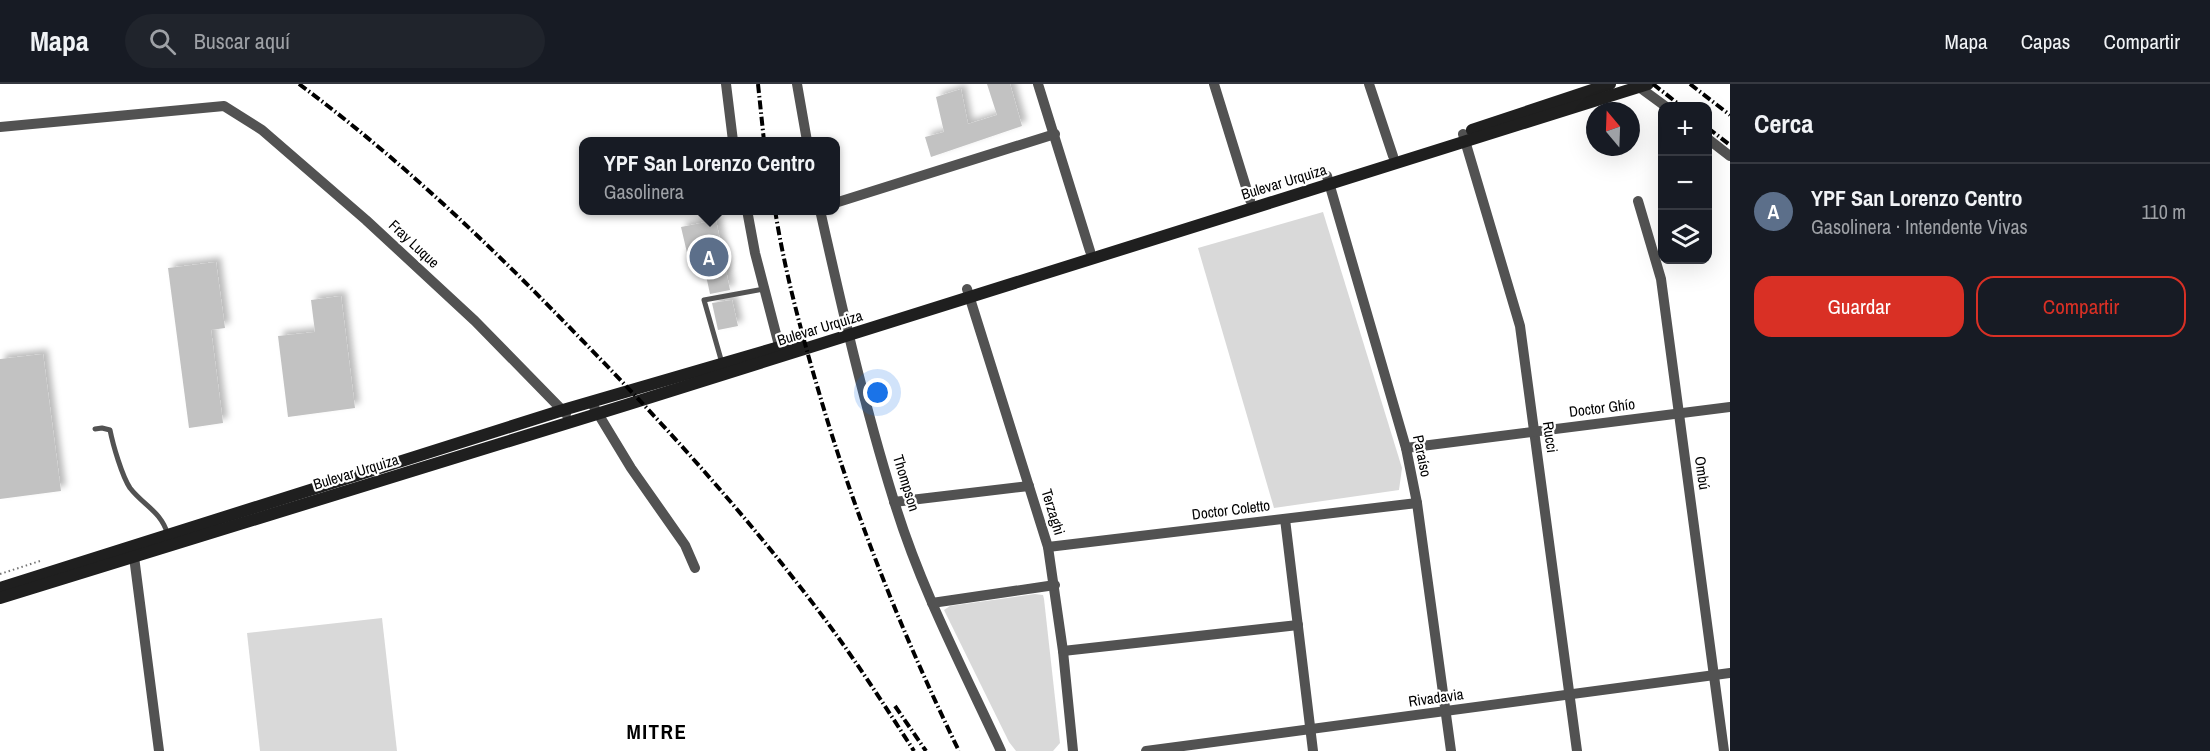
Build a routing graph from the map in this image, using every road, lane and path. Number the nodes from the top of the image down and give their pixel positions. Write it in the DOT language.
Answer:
graph roads {
  1 [pos="726,84"];
  2 [pos="797,84"];
  3 [pos="1038,84"];
  4 [pos="1214,84"];
  5 [pos="1369,84"];
  6 [pos="1609,84"];
  7 [pos="1641,85"];
  8 [pos="1660,102"];
  9 [pos="0,127"];
  10 [pos="1055,134"];
  11 [pos="733,137"];
  12 [pos="806,137"];
  13 [pos="1464,137"];
  14 [pos="1712,143"];
  15 [pos="1393,156"];
  16 [pos="1730,156"];
  17 [pos="1328,180"];
  18 [pos="1250,200"];
  19 [pos="840,201"];
  20 [pos="1638,201"];
  21 [pos="748,215"];
  22 [pos="821,215"];
  23 [pos="1090,251"];
  24 [pos="764,289"];
  25 [pos="968,293"];
  26 [pos="848,331"];
  27 [pos="780,352"];
  28 [pos="723,364"];
  29 [pos="594,407"];
  30 [pos="1730,407"];
  31 [pos="1679,414"];
  32 [pos="567,415"];
  33 [pos="96,429"];
  34 [pos="1534,432"];
  35 [pos="1406,448"];
  36 [pos="1029,486"];
  37 [pos="894,502"];
  38 [pos="1417,503"];
  39 [pos="1284,519"];
  40 [pos="168,535"];
  41 [pos="1048,547"];
  42 [pos="133,551"];
  43 [pos="695,568"];
  44 [pos="1055,585"];
  45 [pos="0,588"];
  46 [pos="0,598"];
  47 [pos="932,603"];
  48 [pos="1298,625"];
  49 [pos="1063,651"];
  50 [pos="1730,673"];
  51 [pos="1714,675"];
  52 [pos="1569,694"];
  53 [pos="1446,712"];
  54 [pos="1310,729"];
  55 [pos="159,751"];
  56 [pos="1001,751"];
  57 [pos="1073,751"];
  58 [pos="1146,751"];
  59 [pos="1313,751"];
  60 [pos="1451,751"];
  61 [pos="1577,751"];
  62 [pos="1724,751"];
  1 -- 11 [label="street"];
  2 -- 12 [label="street"];
  3 -- 10 [label="street"];
  4 -- 18 [label="street"];
  5 -- 15 [label="street"];
  6 -- 13 [label="main road, Bulevar Urquiza"];
  7 -- 8 [label="street"];
  7 -- 13 [label="main road, Bulevar Urquiza"];
  9 -- 32 [label="street, Fray Luque"];
  10 -- 19 [label="street"];
  10 -- 23 [label="street"];
  13 -- 15 [label="main road, Bulevar Urquiza"];
  13 -- 17 [label="main road, Bulevar Urquiza"];
  13 -- 34 [label="street, Rucci"];
  14 -- 16 [label="street"];
  15 -- 17 [label="main road, Bulevar Urquiza"];
  17 -- 18 [label="main road, Bulevar Urquiza"];
  17 -- 25 [label="main road, Bulevar Urquiza"];
  17 -- 35 [label="street, Paraíso"];
  18 -- 23 [label="main road, Bulevar Urquiza"];
  20 -- 31 [label="street, Ombú"];
  21 -- 24 [label="street"];
  22 -- 26 [label="street, Thompson"];
  23 -- 25 [label="main road, Bulevar Urquiza"];
  24 -- 27 [label="street"];
  24 -- 28 [label="lane"];
  25 -- 26 [label="main road, Bulevar Urquiza"];
  25 -- 36 [label="street, Terzaghi"];
  26 -- 27 [label="main road, Bulevar Urquiza"];
  26 -- 37 [label="street, Thompson"];
  27 -- 28 [label="main road, Bulevar Urquiza"];
  27 -- 29 [label="main road, Bulevar Urquiza"];
  28 -- 29 [label="main road, Bulevar Urquiza"];
  29 -- 32 [label="main road, Bulevar Urquiza"];
  29 -- 43 [label="street"];
  30 -- 31 [label="street, Doctor Ghío"];
  31 -- 34 [label="street, Doctor Ghío"];
  31 -- 51 [label="street, Ombú"];
  32 -- 40 [label="main road, Bulevar Urquiza"];
  32 -- 42 [label="main road, Bulevar Urquiza"];
  33 -- 40 [label="lane"];
  34 -- 35 [label="street, Doctor Ghío"];
  34 -- 52 [label="street, Rucci"];
  35 -- 38 [label="street, Paraíso"];
  36 -- 37 [label="street"];
  36 -- 41 [label="street, Terzaghi"];
  37 -- 47 [label="street, Thompson"];
  38 -- 39 [label="street, Doctor Coletto"];
  38 -- 53 [label="street, Paraíso"];
  39 -- 41 [label="street, Doctor Coletto"];
  39 -- 48 [label="street"];
  40 -- 42 [label="main road, Bulevar Urquiza"];
  41 -- 44 [label="street, Terzaghi"];
  42 -- 45 [label="main road, Bulevar Urquiza"];
  42 -- 46 [label="main road, Bulevar Urquiza"];
  42 -- 55 [label="street"];
  44 -- 47 [label="street"];
  44 -- 49 [label="street, Terzaghi"];
  47 -- 56 [label="street, Thompson"];
  48 -- 49 [label="street"];
  48 -- 54 [label="street"];
  49 -- 57 [label="street, Terzaghi"];
  50 -- 51 [label="street, Rivadavia"];
  51 -- 52 [label="street, Rivadavia"];
  51 -- 62 [label="street, Ombú"];
  52 -- 53 [label="street, Rivadavia"];
  52 -- 61 [label="street, Rucci"];
  53 -- 54 [label="street, Rivadavia"];
  53 -- 60 [label="street, Paraíso"];
  54 -- 58 [label="street, Rivadavia"];
  54 -- 59 [label="street"];
}
